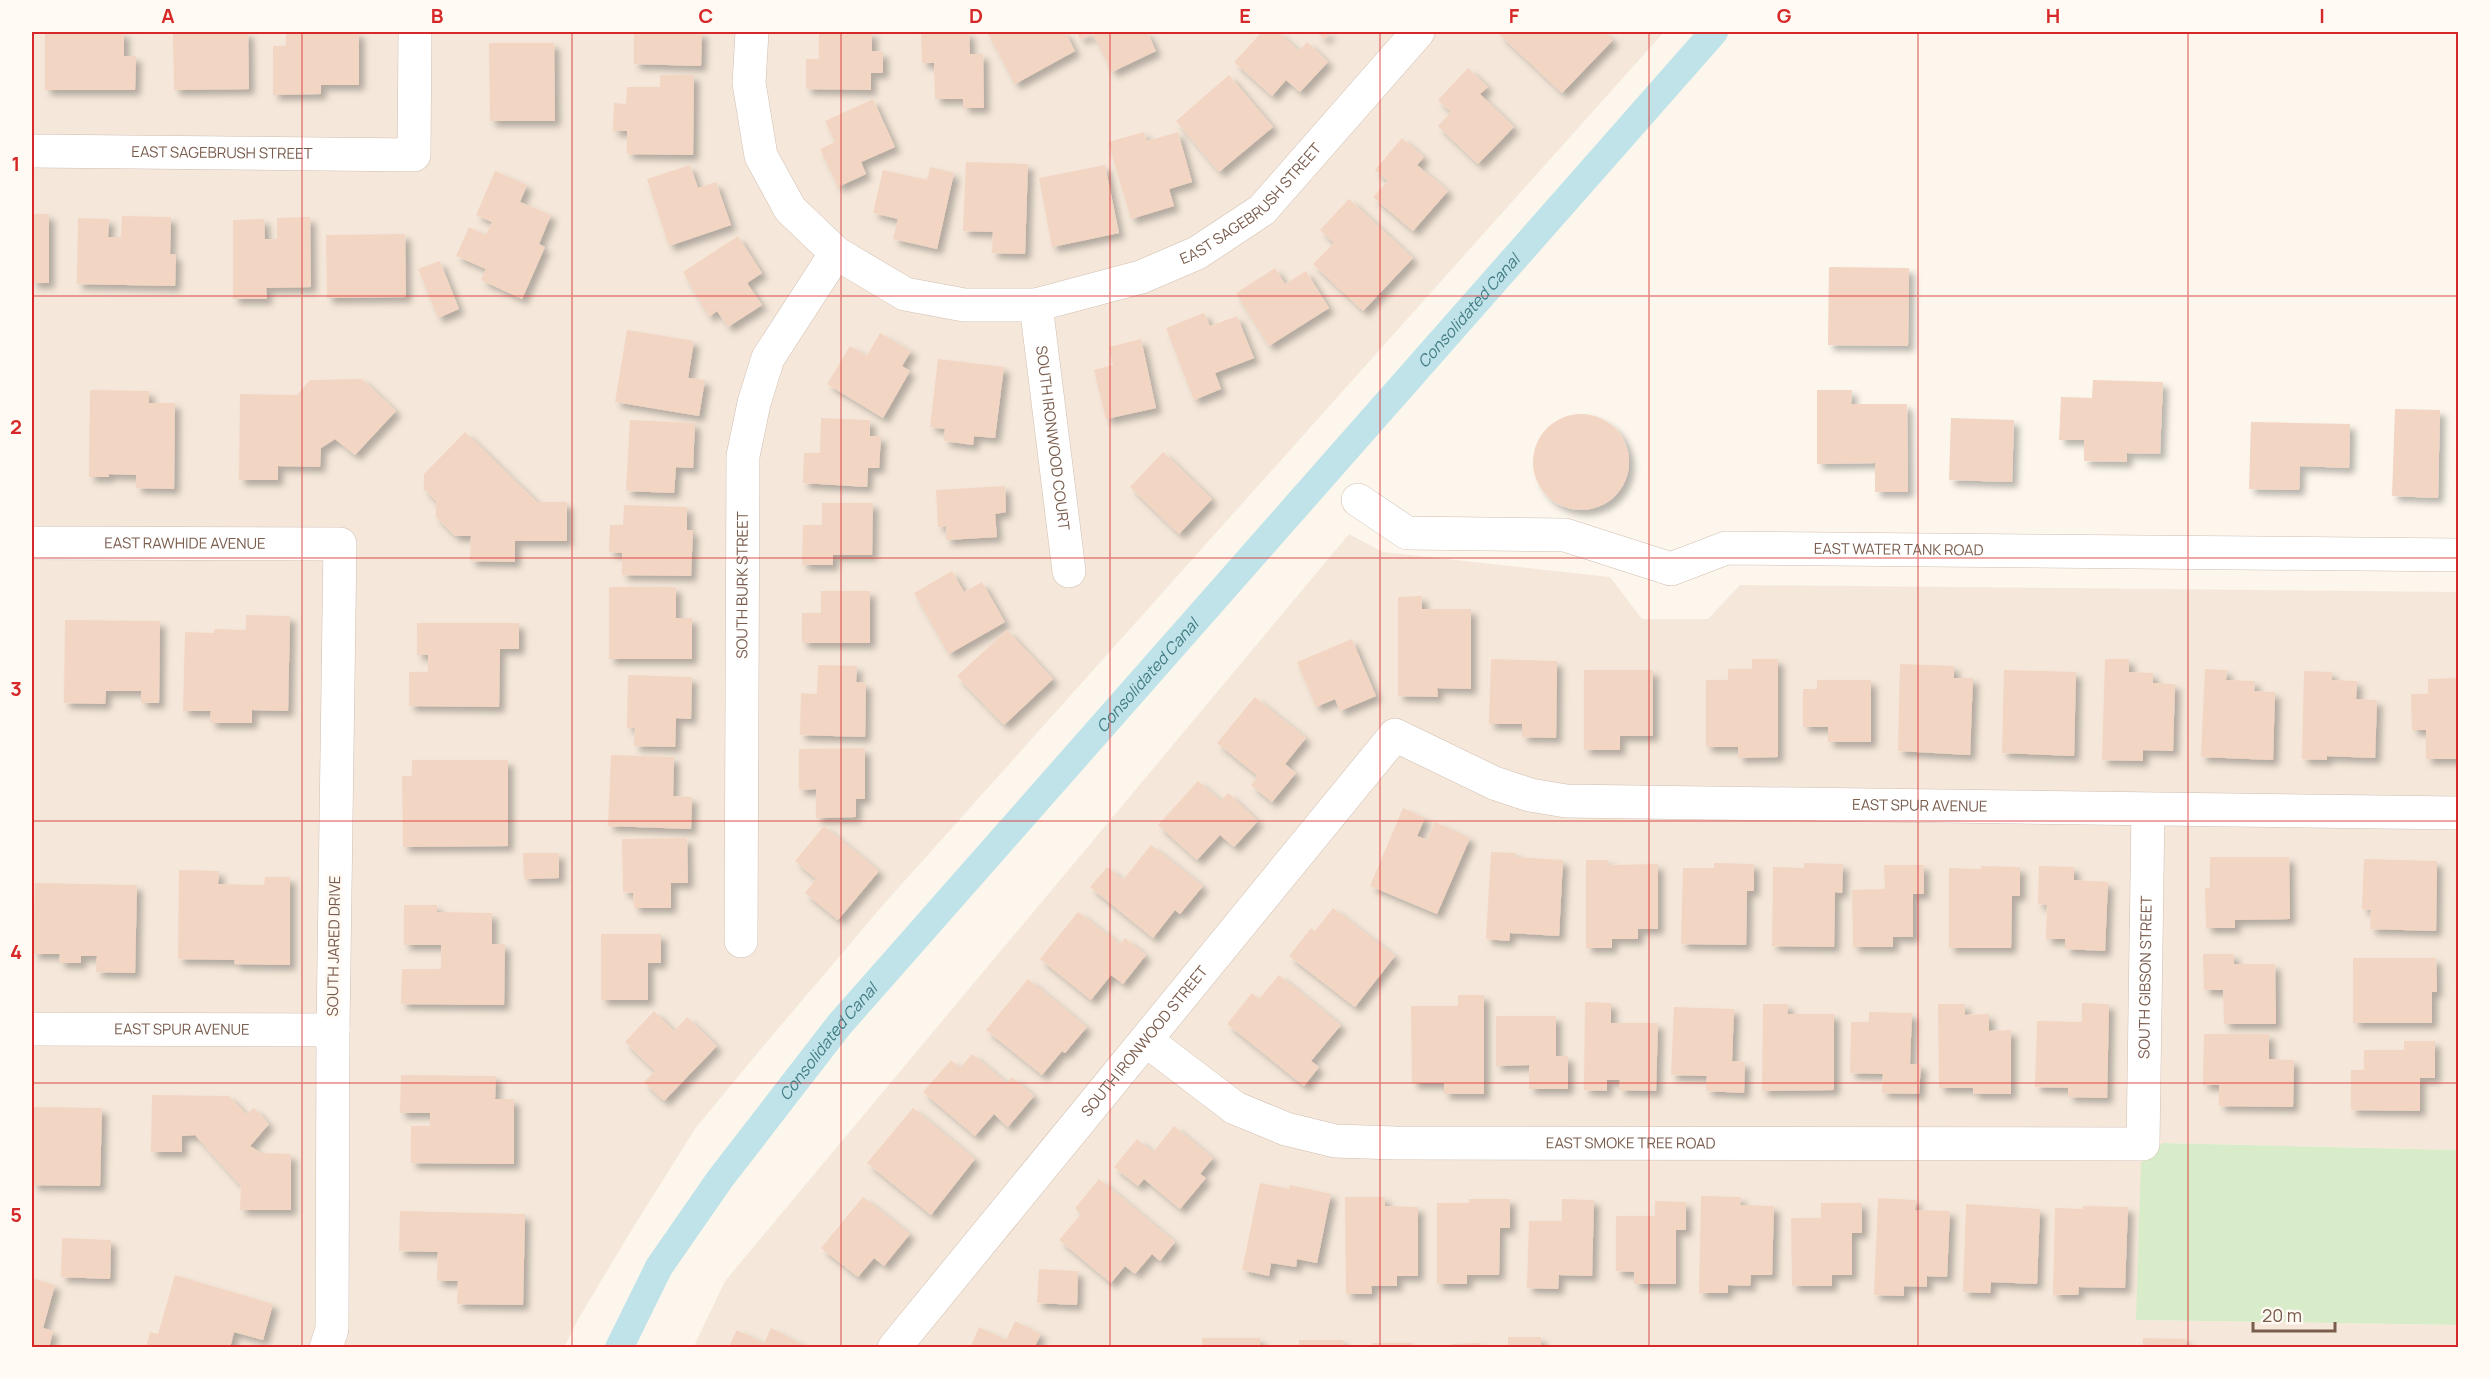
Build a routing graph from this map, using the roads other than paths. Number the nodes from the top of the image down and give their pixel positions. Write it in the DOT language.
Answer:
graph roads {
  1 [pos="415,32"];
  2 [pos="752,32"];
  3 [pos="1418,32"];
  4 [pos="32,151"];
  5 [pos="836,253"];
  6 [pos="1036,305"];
  7 [pos="1358,500"];
  8 [pos="32,543"];
  9 [pos="340,544"];
  10 [pos="2458,555"];
  11 [pos="1069,571"];
  12 [pos="1395,735"];
  13 [pos="2148,810"];
  14 [pos="2458,813"];
  15 [pos="741,942"];
  16 [pos="32,1029"];
  17 [pos="333,1030"];
  18 [pos="1147,1041"];
  19 [pos="2143,1144"];
  20 [pos="326,1347"];
  21 [pos="894,1347"];
  1 -- 4 [label="street, EAST SAGEBRUSH STREET"];
  2 -- 5 [label="street"];
  3 -- 6 [label="street, EAST SAGEBRUSH STREET"];
  5 -- 6 [label="street"];
  5 -- 15 [label="street, SOUTH BURK STREET"];
  6 -- 11 [label="street, SOUTH IRONWOOD COURT"];
  7 -- 10 [label="street, EAST WATER TANK ROAD"];
  8 -- 9 [label="street, EAST RAWHIDE AVENUE"];
  9 -- 17 [label="street, SOUTH JARED DRIVE"];
  12 -- 13 [label="street, EAST SPUR AVENUE"];
  12 -- 18 [label="street, SOUTH IRONWOOD STREET"];
  13 -- 14 [label="street, EAST SPUR AVENUE"];
  13 -- 19 [label="street, SOUTH GIBSON STREET"];
  16 -- 17 [label="street, EAST SPUR AVENUE"];
  17 -- 20 [label="street, SOUTH JARED DRIVE"];
  18 -- 19 [label="street, EAST SMOKE TREE ROAD"];
  18 -- 21 [label="street, SOUTH IRONWOOD STREET"];
}
